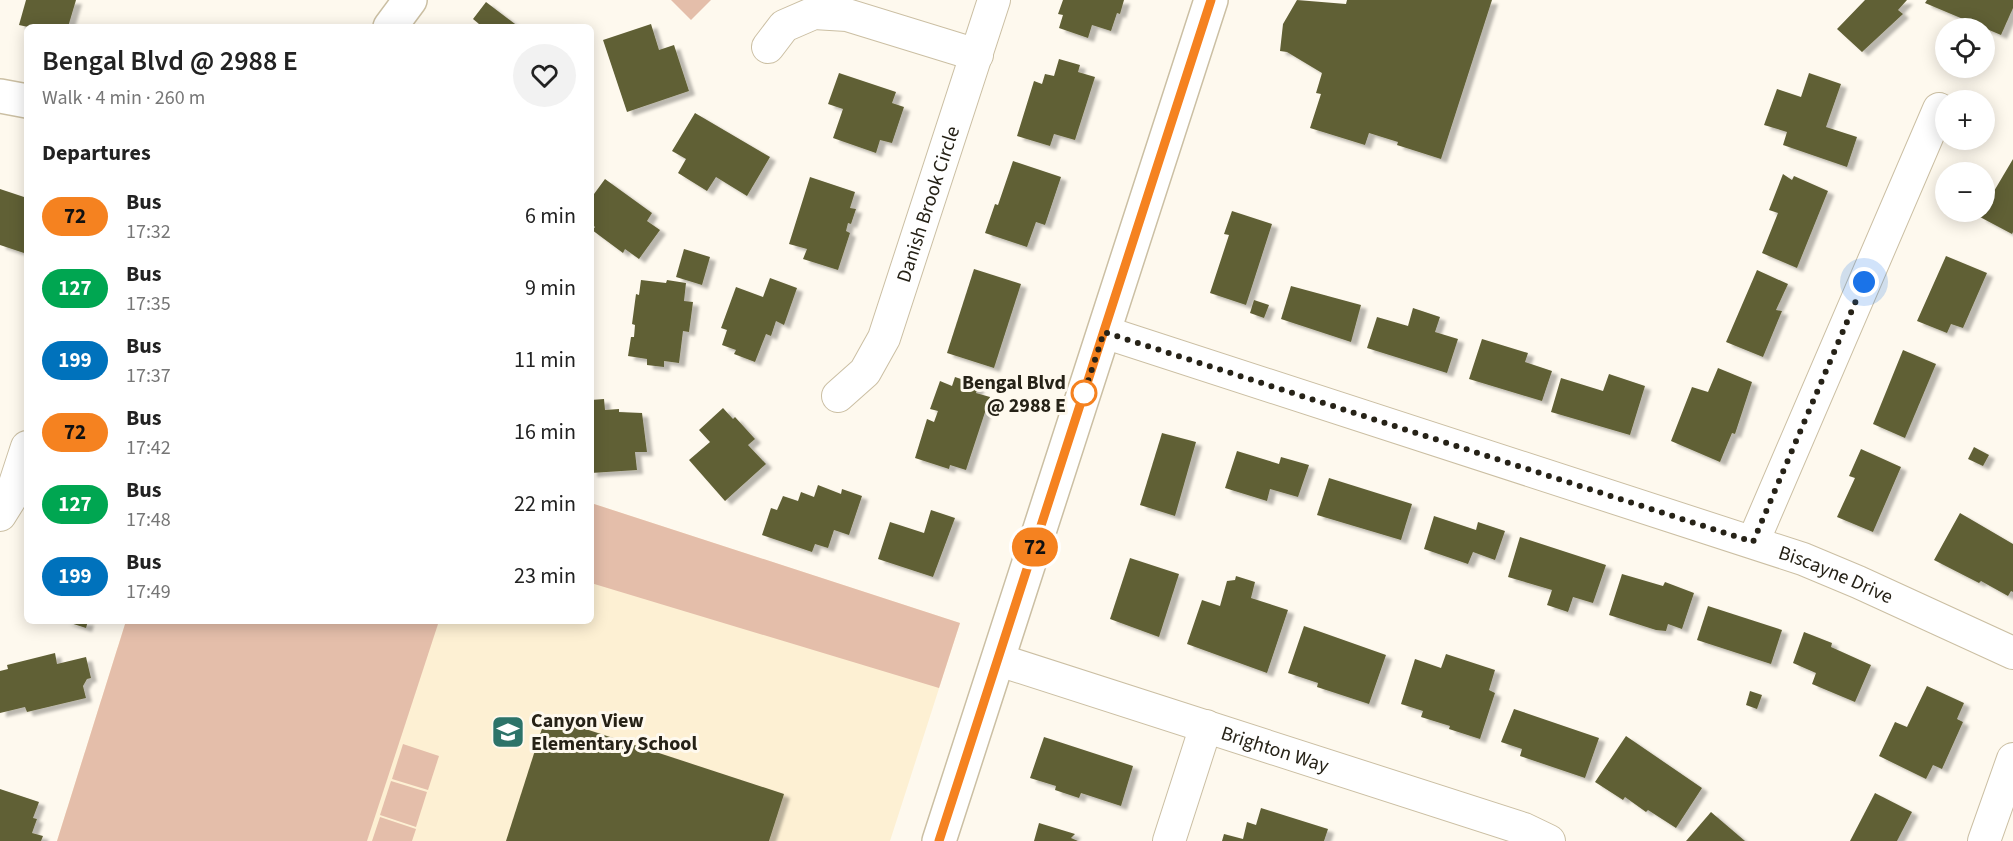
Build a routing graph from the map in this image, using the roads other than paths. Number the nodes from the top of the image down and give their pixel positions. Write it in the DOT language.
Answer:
graph roads {
  1 [pos="411,0"];
  2 [pos="994,0"];
  3 [pos="1211,0"];
  4 [pos="392,24"];
  5 [pos="768,47"];
  6 [pos="976,55"];
  7 [pos="0,96"];
  8 [pos="24,100"];
  9 [pos="1935,118"];
  10 [pos="1104,332"];
  11 [pos="838,396"];
  12 [pos="24,456"];
  13 [pos="0,515"];
  14 [pos="1753,542"];
  15 [pos="2013,653"];
  16 [pos="999,660"];
  17 [pos="1206,726"];
  18 [pos="2013,759"];
  19 [pos="939,841"];
  20 [pos="1169,841"];
  21 [pos="1549,841"];
  22 [pos="1986,841"];
  1 -- 4 [label="main road"];
  2 -- 6 [label="street, Danish Brook Circle"];
  3 -- 10 [label="main road"];
  5 -- 6 [label="street"];
  6 -- 11 [label="street, Danish Brook Circle"];
  7 -- 8 [label="main road"];
  9 -- 14 [label="street"];
  10 -- 14 [label="street, Biscayne Drive"];
  10 -- 16 [label="main road"];
  12 -- 13 [label="street"];
  14 -- 15 [label="street, Biscayne Drive"];
  16 -- 17 [label="street, Brighton Way"];
  16 -- 19 [label="main road"];
  17 -- 20 [label="street"];
  17 -- 21 [label="street, Brighton Way"];
  18 -- 22 [label="street"];
}
